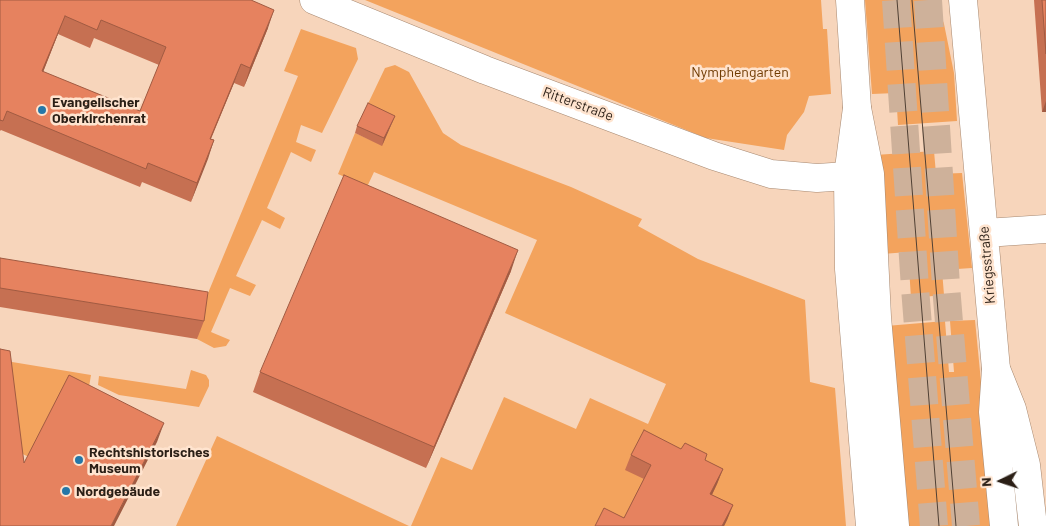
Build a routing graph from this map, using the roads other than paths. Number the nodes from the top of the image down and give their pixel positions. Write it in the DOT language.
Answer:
graph roads {
  1 [pos="314,0"];
  2 [pos="850,0"];
  3 [pos="964,0"];
  4 [pos="857,108"];
  5 [pos="848,176"];
  6 [pos="1046,229"];
  7 [pos="985,233"];
  8 [pos="996,370"];
  9 [pos="870,526"];
  10 [pos="894,526"];
  11 [pos="1004,526"];
  12 [pos="1033,526"];
  1 -- 5 [label="main road, Ritterstraße"];
  2 -- 4 [label="main road"];
  3 -- 7 [label="main road, Kriegsstraße"];
  4 -- 5 [label="main road"];
  4 -- 10 [label="main road"];
  5 -- 9 [label="main road"];
  6 -- 7 [label="main road"];
  7 -- 8 [label="main road, Kriegsstraße"];
  8 -- 11 [label="main road"];
  8 -- 12 [label="main road, Kriegsstraße"];
}
